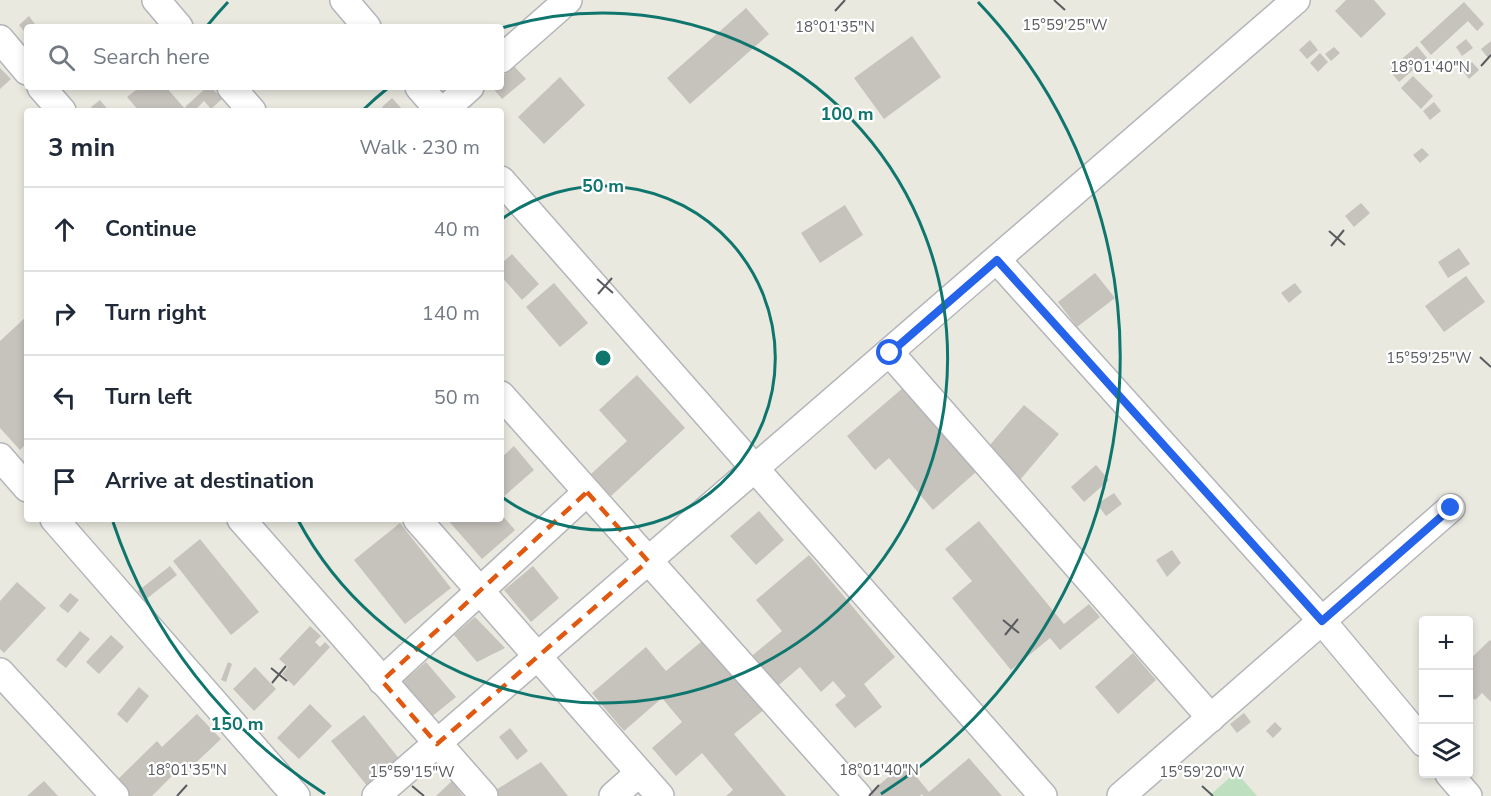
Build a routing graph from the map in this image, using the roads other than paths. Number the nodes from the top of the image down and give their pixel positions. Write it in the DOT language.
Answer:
graph roads {
  1 [pos="156,0"];
  2 [pos="344,0"];
  3 [pos="568,0"];
  4 [pos="1296,0"];
  5 [pos="176,24"];
  6 [pos="365,24"];
  7 [pos="0,39"];
  8 [pos="504,56"];
  9 [pos="24,67"];
  10 [pos="44,90"];
  11 [pos="234,90"];
  12 [pos="422,90"];
  13 [pos="466,90"];
  14 [pos="59,108"];
  15 [pos="249,108"];
  16 [pos="438,108"];
  17 [pos="445,108"];
  18 [pos="504,183"];
  19 [pos="997,260"];
  20 [pos="890,353"];
  21 [pos="504,398"];
  22 [pos="755,469"];
  23 [pos="587,492"];
  24 [pos="1451,508"];
  25 [pos="57,522"];
  26 [pos="245,522"];
  27 [pos="420,522"];
  28 [pos="648,561"];
  29 [pos="480,590"];
  30 [pos="1322,621"];
  31 [pos="538,657"];
  32 [pos="1,676"];
  33 [pos="382,681"];
  34 [pos="1211,718"];
  35 [pos="1419,737"];
  36 [pos="437,744"];
  37 [pos="639,773"];
  38 [pos="1452,778"];
  39 [pos="115,796"];
  40 [pos="296,796"];
  41 [pos="376,796"];
  42 [pos="484,796"];
  43 [pos="614,796"];
  44 [pos="660,796"];
  45 [pos="858,796"];
  46 [pos="1043,796"];
  47 [pos="1121,796"];
  48 [pos="1468,796"];
  1 -- 5 [label="street"];
  2 -- 6 [label="street"];
  3 -- 8 [label="street"];
  4 -- 19 [label="street"];
  7 -- 9 [label="street"];
  10 -- 14 [label="street"];
  11 -- 15 [label="street"];
  12 -- 16 [label="street"];
  13 -- 17 [label="street"];
  18 -- 22 [label="street"];
  19 -- 20 [label="street"];
  19 -- 30 [label="street"];
  20 -- 22 [label="street"];
  20 -- 34 [label="street"];
  21 -- 23 [label="street"];
  22 -- 28 [label="street"];
  22 -- 46 [label="street"];
  23 -- 28 [label="street"];
  23 -- 29 [label="street"];
  24 -- 30 [label="street"];
  25 -- 40 [label="street"];
  26 -- 33 [label="street"];
  27 -- 29 [label="street"];
  28 -- 31 [label="street"];
  28 -- 45 [label="street"];
  29 -- 31 [label="street"];
  29 -- 33 [label="street"];
  30 -- 34 [label="street"];
  30 -- 35 [label="street"];
  31 -- 36 [label="street"];
  31 -- 37 [label="street"];
  32 -- 39 [label="street"];
  33 -- 36 [label="street"];
  34 -- 47 [label="street"];
  36 -- 41 [label="street"];
  36 -- 42 [label="street"];
  37 -- 43 [label="street"];
  37 -- 44 [label="street"];
  38 -- 48 [label="street"];
}
